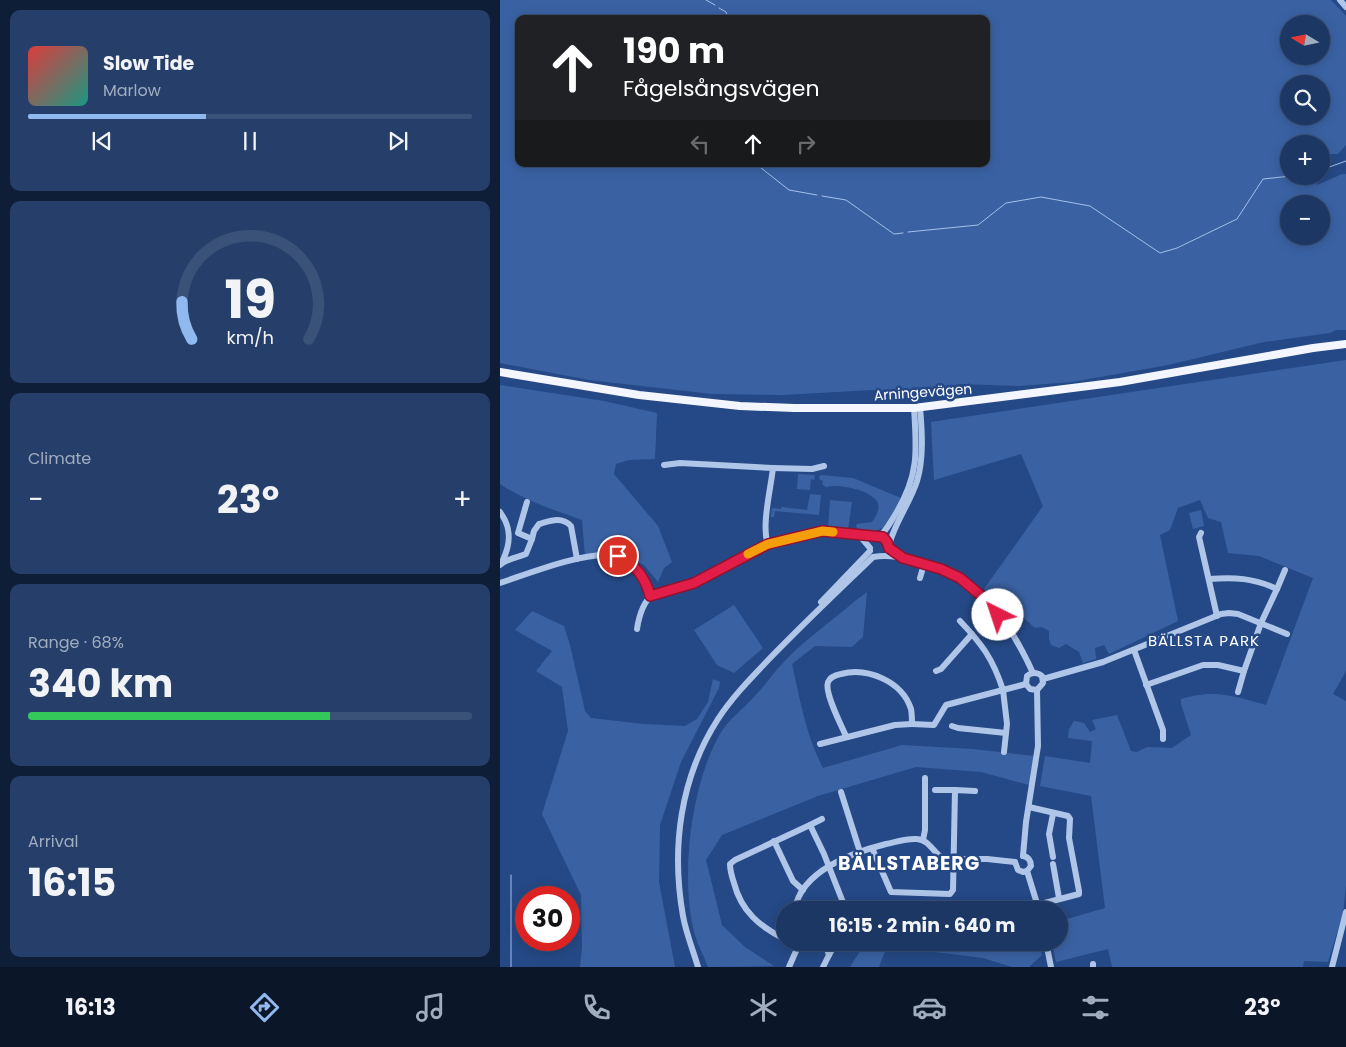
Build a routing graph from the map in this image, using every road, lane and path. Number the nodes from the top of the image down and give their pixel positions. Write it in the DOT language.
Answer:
graph roads {
  1 [pos="1340,0"];
  2 [pos="1346,7"];
  3 [pos="1346,344"];
  4 [pos="500,372"];
  5 [pos="917,407"];
  6 [pos="664,465"];
  7 [pos="824,466"];
  8 [pos="773,468"];
  9 [pos="527,502"];
  10 [pos="902,509"];
  11 [pos="500,512"];
  12 [pos="1201,533"];
  13 [pos="860,536"];
  14 [pos="878,537"];
  15 [pos="532,539"];
  16 [pos="768,544"];
  17 [pos="889,546"];
  18 [pos="870,549"];
  19 [pos="881,556"];
  20 [pos="903,558"];
  21 [pos="577,559"];
  22 [pos="501,564"];
  23 [pos="924,564"];
  24 [pos="1286,570"];
  25 [pos="920,578"];
  26 [pos="1209,579"];
  27 [pos="500,583"];
  28 [pos="1277,589"];
  29 [pos="650,596"];
  30 [pos="1217,616"];
  31 [pos="960,621"];
  32 [pos="1261,623"];
  33 [pos="802,625"];
  34 [pos="637,629"];
  35 [pos="972,634"];
  36 [pos="1287,634"];
  37 [pos="1134,650"];
  38 [pos="1244,671"];
  39 [pos="936,672"];
  40 [pos="1033,673"];
  41 [pos="1043,679"];
  42 [pos="1026,684"];
  43 [pos="1146,685"];
  44 [pos="1003,690"];
  45 [pos="1037,690"];
  46 [pos="1238,692"];
  47 [pos="912,724"];
  48 [pos="952,726"];
  49 [pos="1006,733"];
  50 [pos="846,736"];
  51 [pos="1163,739"];
  52 [pos="820,744"];
  53 [pos="1004,752"];
  54 [pos="925,778"];
  55 [pos="935,790"];
  56 [pos="955,790"];
  57 [pos="975,791"];
  58 [pos="841,792"];
  59 [pos="1029,807"];
  60 [pos="1053,814"];
  61 [pos="822,819"];
  62 [pos="810,825"];
  63 [pos="923,840"];
  64 [pos="774,841"];
  65 [pos="872,848"];
  66 [pos="860,852"];
  67 [pos="1023,856"];
  68 [pos="954,859"];
  69 [pos="1015,862"];
  70 [pos="829,866"];
  71 [pos="1027,871"];
  72 [pos="803,890"];
  73 [pos="1059,898"];
  74 [pos="797,901"];
  75 [pos="843,901"];
  76 [pos="1036,901"];
  77 [pos="1052,901"];
  78 [pos="1346,912"];
  79 [pos="776,934"];
  80 [pos="794,951"];
  81 [pos="828,951"];
  82 [pos="831,951"];
  83 [pos="1048,951"];
  84 [pos="829,955"];
  85 [pos="698,967"];
  86 [pos="789,967"];
  87 [pos="822,967"];
  88 [pos="1051,967"];
  89 [pos="1332,967"];
  1 -- 2 [label="street"];
  3 -- 5 [label="main road, Arningevägen"];
  4 -- 5 [label="main road, Arningevägen"];
  5 -- 10 [label="street"];
  6 -- 8 [label="street"];
  7 -- 8 [label="street"];
  8 -- 16 [label="street"];
  9 -- 15 [label="street"];
  10 -- 14 [label="street"];
  10 -- 17 [label="street"];
  11 -- 22 [label="street"];
  12 -- 26 [label="street"];
  13 -- 14 [label="street"];
  13 -- 16 [label="street"];
  13 -- 18 [label="street"];
  14 -- 17 [label="street"];
  14 -- 18 [label="street"];
  15 -- 21 [label="street"];
  15 -- 22 [label="street"];
  16 -- 29 [label="street"];
  17 -- 19 [label="street"];
  17 -- 20 [label="street"];
  18 -- 19 [label="street"];
  18 -- 33 [label="street"];
  19 -- 20 [label="street"];
  19 -- 33 [label="street"];
  20 -- 23 [label="street"];
  21 -- 27 [label="street"];
  21 -- 29 [label="street"];
  23 -- 25 [label="street"];
  23 -- 40 [label="street"];
  24 -- 28 [label="street"];
  26 -- 28 [label="street"];
  26 -- 30 [label="street"];
  28 -- 32 [label="street"];
  29 -- 34 [label="street"];
  30 -- 32 [label="street"];
  30 -- 37 [label="street"];
  31 -- 35 [label="street"];
  32 -- 36 [label="street"];
  32 -- 38 [label="street"];
  33 -- 85 [label="street"];
  35 -- 39 [label="street"];
  35 -- 44 [label="street"];
  37 -- 41 [label="street"];
  37 -- 43 [label="street"];
  38 -- 43 [label="street"];
  38 -- 46 [label="street"];
  40 -- 41 [label="street"];
  40 -- 42 [label="street"];
  41 -- 45 [label="street"];
  42 -- 44 [label="street"];
  42 -- 45 [label="street"];
  43 -- 51 [label="street"];
  44 -- 47 [label="street"];
  44 -- 49 [label="street"];
  45 -- 59 [label="street"];
  47 -- 50 [label="street"];
  47 -- 50 [label="street"];
  48 -- 49 [label="street"];
  49 -- 53 [label="street"];
  50 -- 52 [label="street"];
  54 -- 63 [label="street"];
  55 -- 56 [label="street"];
  56 -- 57 [label="street"];
  56 -- 68 [label="street"];
  58 -- 66 [label="street"];
  59 -- 60 [label="street"];
  59 -- 67 [label="street"];
  60 -- 73 [label="street"];
  60 -- 73 [label="street"];
  61 -- 62 [label="street"];
  62 -- 64 [label="street"];
  62 -- 70 [label="street"];
  63 -- 65 [label="street"];
  63 -- 68 [label="street"];
  64 -- 72 [label="street"];
  64 -- 79 [label="street"];
  65 -- 66 [label="street"];
  65 -- 68 [label="street"];
  66 -- 70 [label="street"];
  67 -- 69 [label="street"];
  67 -- 71 [label="street"];
  68 -- 69 [label="street"];
  69 -- 71 [label="street"];
  70 -- 72 [label="street"];
  70 -- 75 [label="street"];
  71 -- 76 [label="street"];
  72 -- 74 [label="street"];
  73 -- 77 [label="street"];
  78 -- 89 [label="street"];
  80 -- 86 [label="street"];
  81 -- 84 [label="street"];
  82 -- 84 [label="street"];
  83 -- 88 [label="street"];
  84 -- 87 [label="street"];
}
